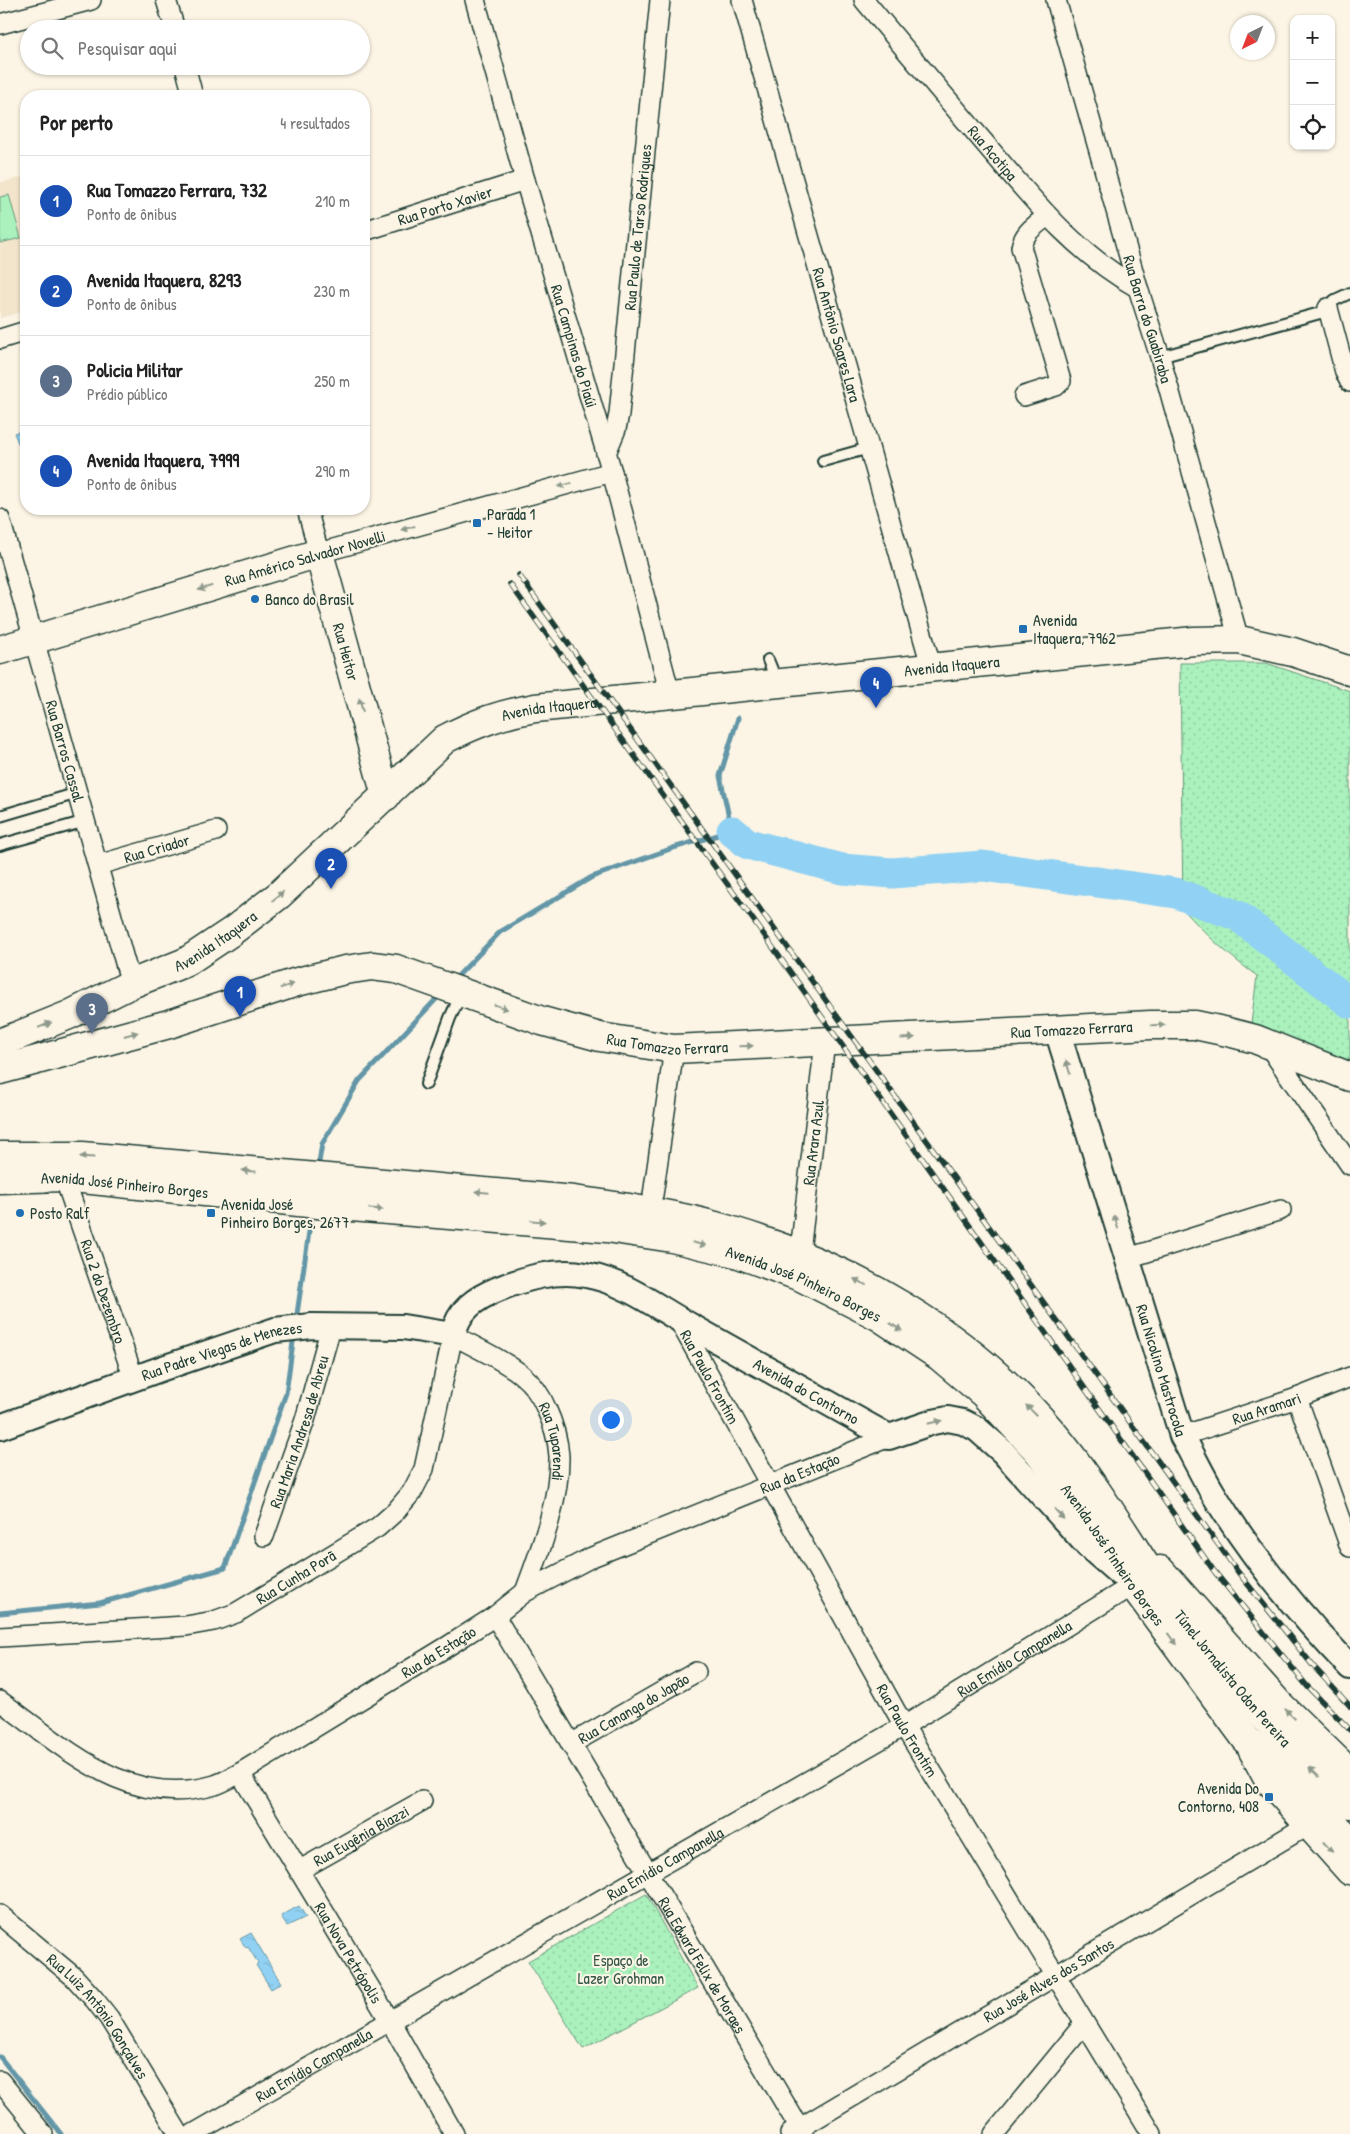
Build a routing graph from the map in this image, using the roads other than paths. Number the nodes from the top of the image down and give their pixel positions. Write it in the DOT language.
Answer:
graph roads {
  1 [pos="90,0"];
  2 [pos="166,0"];
  3 [pos="475,0"];
  4 [pos="660,0"];
  5 [pos="742,0"];
  6 [pos="864,0"];
  7 [pos="1056,0"];
  8 [pos="68,3"];
  9 [pos="172,20"];
  10 [pos="0,24"];
  11 [pos="188,75"];
  12 [pos="192,90"];
  13 [pos="525,180"];
  14 [pos="1047,216"];
  15 [pos="370,229"];
  16 [pos="1138,288"];
  17 [pos="1350,293"];
  18 [pos="1328,308"];
  19 [pos="20,333"];
  20 [pos="0,339"];
  21 [pos="1160,356"];
  22 [pos="1350,382"];
  23 [pos="1024,396"];
  24 [pos="869,448"];
  25 [pos="606,454"];
  26 [pos="823,461"];
  27 [pos="612,472"];
  28 [pos="309,515"];
  29 [pos="0,519"];
  30 [pos="319,553"];
  31 [pos="34,640"];
  32 [pos="1239,640"];
  33 [pos="0,650"];
  34 [pos="932,669"];
  35 [pos="1350,671"];
  36 [pos="670,694"];
  37 [pos="374,752"];
  38 [pos="416,765"];
  39 [pos="78,793"];
  40 [pos="386,796"];
  41 [pos="0,816"];
  42 [pos="86,821"];
  43 [pos="216,831"];
  44 [pos="0,845"];
  45 [pos="98,866"];
  46 [pos="131,984"];
  47 [pos="458,992"];
  48 [pos="1057,1030"];
  49 [pos="825,1042"];
  50 [pos="0,1043"];
  51 [pos="1268,1044"];
  52 [pos="674,1049"];
  53 [pos="0,1070"];
  54 [pos="1350,1076"];
  55 [pos="426,1084"];
  56 [pos="0,1156"];
  57 [pos="1350,1165"];
  58 [pos="64,1177"];
  59 [pos="0,1178"];
  60 [pos="295,1188"];
  61 [pos="653,1195"];
  62 [pos="1281,1210"];
  63 [pos="801,1243"];
  64 [pos="1128,1258"];
  65 [pos="678,1319"];
  66 [pos="321,1327"];
  67 [pos="453,1335"];
  68 [pos="1350,1377"];
  69 [pos="134,1378"];
  70 [pos="1297,1398"];
  71 [pos="0,1427"];
  72 [pos="1182,1436"];
  73 [pos="889,1437"];
  74 [pos="770,1485"];
  75 [pos="264,1536"];
  76 [pos="1129,1540"];
  77 [pos="1350,1547"];
  78 [pos="1133,1585"];
  79 [pos="524,1592"];
  80 [pos="494,1616"];
  81 [pos="0,1637"];
  82 [pos="1350,1667"];
  83 [pos="696,1672"];
  84 [pos="0,1701"];
  85 [pos="904,1726"];
  86 [pos="1246,1739"];
  87 [pos="571,1744"];
  88 [pos="240,1773"];
  89 [pos="1350,1773"];
  90 [pos="422,1801"];
  91 [pos="1350,1804"];
  92 [pos="1308,1825"];
  93 [pos="1350,1840"];
  94 [pos="300,1870"];
  95 [pos="1350,1871"];
  96 [pos="647,1872"];
  97 [pos="0,1915"];
  98 [pos="1054,1976"];
  99 [pos="390,2021"];
  100 [pos="1084,2024"];
  101 [pos="0,2081"];
  102 [pos="798,2132"];
  103 [pos="43,2134"];
  104 [pos="179,2134"];
  105 [pos="193,2134"];
  106 [pos="454,2134"];
  107 [pos="994,2134"];
  108 [pos="1152,2134"];
  1 -- 8 [label="street"];
  2 -- 9 [label="street"];
  3 -- 13 [label="street, Rua Campinas do Piaúi"];
  4 -- 25 [label="street, Rua Paulo de Tarso Rodrigues"];
  5 -- 24 [label="street, Rua Antônio Soares Lara"];
  6 -- 14 [label="street, Rua Acotipa"];
  7 -- 16 [label="street, Rua Barra do Guabiraba"];
  8 -- 10 [label="street"];
  11 -- 12 [label="street"];
  13 -- 15 [label="street, Rua Porto Xavier"];
  13 -- 25 [label="street, Rua Campinas do Piaúi"];
  14 -- 16 [label="street, Rua Acotipa"];
  14 -- 23 [label="street"];
  16 -- 21 [label="street, Rua Barra do Guabiraba"];
  17 -- 18 [label="lane"];
  18 -- 21 [label="lane"];
  18 -- 22 [label="street"];
  19 -- 20 [label="street"];
  21 -- 32 [label="street, Rua Barra do Guabiraba"];
  24 -- 26 [label="lane"];
  24 -- 34 [label="street, Rua Antônio Soares Lara"];
  25 -- 27 [label="street, Rua Campinas do Piaúi"];
  27 -- 30 [label="street, Rua Américo Salvador Novelli, one-way"];
  27 -- 36 [label="street, Rua Campinas do Piaúi"];
  28 -- 30 [label="street, Rua Heitor"];
  29 -- 31 [label="street, Rua Barros Cassal"];
  30 -- 31 [label="main road, Rua Américo Salvador Novelli, one-way"];
  37 -- 30 [label="main road, Rua Heitor, one-way"];
  31 -- 33 [label="main road, Rua Américo Salvador Novelli"];
  31 -- 39 [label="street, Rua Barros Cassal"];
  32 -- 34 [label="main road, Avenida Itaquera"];
  32 -- 35 [label="main road, Avenida Itaquera"];
  34 -- 36 [label="main road, Avenida Itaquera"];
  36 -- 38 [label="main road, Avenida Itaquera"];
  37 -- 38 [label="main road"];
  37 -- 40 [label="main road, Rua Heitor"];
  38 -- 40 [label="main road, Avenida Itaquera"];
  39 -- 41 [label="lane"];
  39 -- 42 [label="street, Rua Barros Cassal"];
  46 -- 40 [label="main road, Avenida Itaquera, one-way"];
  42 -- 44 [label="lane"];
  42 -- 45 [label="street, Rua Barros Cassal"];
  43 -- 45 [label="street, Rua Criador"];
  45 -- 46 [label="street, Rua Barros Cassal"];
  50 -- 46 [label="main road, Avenida Itaquera, one-way"];
  47 -- 52 [label="main road, Rua Tomazzo Ferrara, one-way"];
  53 -- 47 [label="main road, Rua Tomazzo Ferrara, one-way"];
  47 -- 55 [label="lane"];
  49 -- 48 [label="main road, Rua Tomazzo Ferrara, one-way"];
  48 -- 51 [label="main road, Rua Tomazzo Ferrara, one-way"];
  64 -- 48 [label="street, Rua Nicolino Mastrocola, one-way"];
  52 -- 49 [label="main road, Rua Tomazzo Ferrara, one-way"];
  49 -- 63 [label="street, Rua Arara Azul"];
  51 -- 54 [label="main road, Rua Tomazzo Ferrara"];
  51 -- 57 [label="street"];
  52 -- 61 [label="street"];
  60 -- 56 [label="main road, Avenida José Pinheiro Borges, one-way"];
  58 -- 59 [label="main road, Avenida José Pinheiro Borges"];
  58 -- 60 [label="main road, Avenida José Pinheiro Borges"];
  58 -- 69 [label="street, Rua 2 do Dezembro"];
  76 -- 60 [label="main road, Avenida José Pinheiro Borges, one-way"];
  60 -- 78 [label="main road, Avenida José Pinheiro Borges, one-way"];
  62 -- 64 [label="street"];
  64 -- 72 [label="street, Rua Nicolino Mastrocola"];
  65 -- 67 [label="street, Avenida do Contorno"];
  65 -- 73 [label="street, Avenida do Contorno"];
  65 -- 74 [label="street, Rua Paulo Frontim"];
  66 -- 67 [label="street, Rua Padre Viegas de Menezes"];
  66 -- 69 [label="street, Rua Padre Viegas de Menezes"];
  66 -- 75 [label="street, Rua Maria Andresa de Abreu"];
  67 -- 79 [label="street, Rua Tuparendi"];
  67 -- 81 [label="street, Rua Cunha Porã"];
  68 -- 70 [label="street, Rua Aramari"];
  69 -- 71 [label="street, Rua Padre Viegas de Menezes"];
  70 -- 72 [label="street, Rua Aramari"];
  70 -- 77 [label="street"];
  72 -- 82 [label="street, Rua Nicolino Mastrocola"];
  73 -- 74 [label="street, Rua da Estação"];
  73 -- 78 [label="street, one-way"];
  74 -- 79 [label="street, Rua da Estação"];
  74 -- 85 [label="street, Rua Paulo Frontim"];
  89 -- 76 [label="main road, Avenida José Pinheiro Borges, one-way"];
  91 -- 76 [label="main road, Túnel Jornalista Odon Pereira, one-way"];
  78 -- 85 [label="street, Rua Emídio Campanella"];
  78 -- 86 [label="main road, Avenida José Pinheiro Borges, one-way"];
  79 -- 80 [label="street, Rua da Estação"];
  80 -- 87 [label="street, Rua Edward Felix de Moraes"];
  80 -- 88 [label="street, Rua da Estação"];
  83 -- 87 [label="street, Rua Cananga do Japão"];
  84 -- 88 [label="street, Rua da Estação"];
  85 -- 96 [label="street, Rua Emídio Campanella"];
  85 -- 98 [label="street, Rua Paulo Frontim"];
  86 -- 92 [label="main road, Avenida José Pinheiro Borges"];
  86 -- 93 [label="main road, Túnel Jornalista Odon Pereira"];
  87 -- 96 [label="street, Rua Edward Felix de Moraes"];
  88 -- 94 [label="street, Rua Nova Petrópolis"];
  90 -- 94 [label="street, Rua Eugênia Biazzi"];
  92 -- 95 [label="main road, Avenida José Pinheiro Borges, one-way"];
  92 -- 98 [label="street, Rua José Alves dos Santos"];
  94 -- 99 [label="street, Rua Nova Petrópolis"];
  96 -- 99 [label="street, Rua Emídio Campanella"];
  96 -- 102 [label="street, Rua Edward Felix de Moraes"];
  97 -- 104 [label="street, Rua Luiz Antônio Gonçalves"];
  98 -- 100 [label="street, Rua Paulo Frontim"];
  98 -- 102 [label="street, Rua José Alves dos Santos"];
  99 -- 105 [label="street, Rua Emídio Campanella"];
  99 -- 106 [label="street, Rua Nova Petrópolis"];
  100 -- 107 [label="street"];
  100 -- 108 [label="street, Rua Paulo Frontim"];
  101 -- 103 [label="street"];
}
